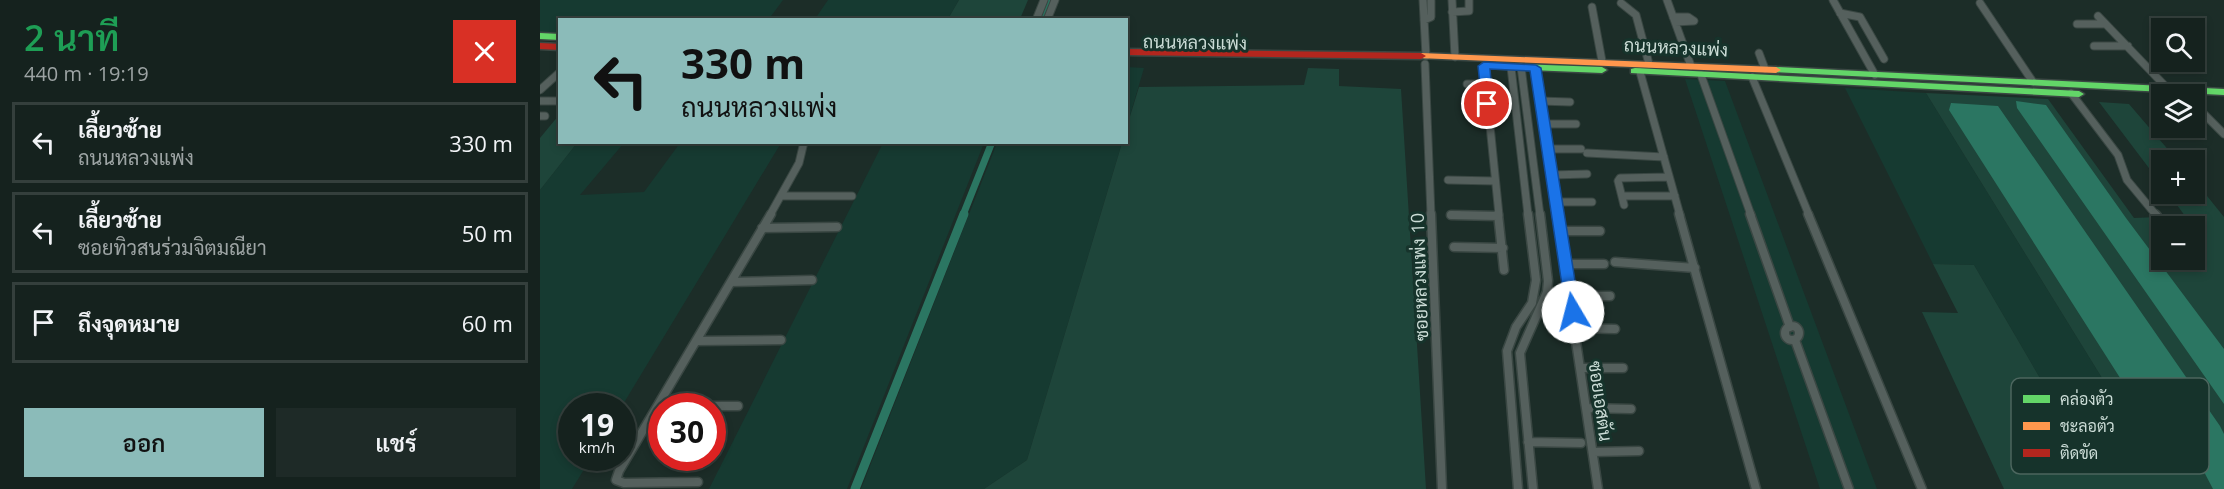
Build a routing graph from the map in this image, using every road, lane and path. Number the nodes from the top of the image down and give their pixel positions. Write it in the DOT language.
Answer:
graph roads {
  1 [pos="1044,0"];
  2 [pos="1055,0"];
  3 [pos="1422,0"];
  4 [pos="1452,0"];
  5 [pos="1469,0"];
  6 [pos="1667,0"];
  7 [pos="1833,0"];
  8 [pos="1431,1"];
  9 [pos="1621,3"];
  10 [pos="1980,3"];
  11 [pos="1592,7"];
  12 [pos="1452,12"];
  13 [pos="1840,13"];
  14 [pos="2098,16"];
  15 [pos="1037,18"];
  16 [pos="1048,18"];
  17 [pos="1424,20"];
  18 [pos="2077,24"];
  19 [pos="2105,24"];
  20 [pos="540,36"];
  21 [pos="558,39"];
  22 [pos="558,39"];
  23 [pos="540,41"];
  24 [pos="540,46"];
  25 [pos="2094,46"];
  26 [pos="2128,46"];
  27 [pos="558,47"];
  28 [pos="1128,52"];
  29 [pos="1759,53"];
  30 [pos="1455,57"];
  31 [pos="1404,59"];
  32 [pos="1884,59"];
  33 [pos="1128,60"];
  34 [pos="1425,60"];
  35 [pos="1484,66"];
  36 [pos="1603,66"];
  37 [pos="1691,66"];
  38 [pos="1516,67"];
  39 [pos="1536,68"];
  40 [pos="1645,68"];
  41 [pos="1765,69"];
  42 [pos="558,74"];
  43 [pos="1701,75"];
  44 [pos="1875,75"];
  45 [pos="1752,77"];
  46 [pos="2033,82"];
  47 [pos="1467,84"];
  48 [pos="1486,84"];
  49 [pos="2157,84"];
  50 [pos="540,90"];
  51 [pos="2224,92"];
  52 [pos="2071,93"];
  53 [pos="2151,93"];
  54 [pos="2205,93"];
  55 [pos="2151,94"];
  56 [pos="1515,97"];
  57 [pos="1525,97"];
  58 [pos="2205,99"];
  59 [pos="2224,100"];
  60 [pos="540,101"];
  61 [pos="556,101"];
  62 [pos="1540,101"];
  63 [pos="1570,102"];
  64 [pos="2205,115"];
  65 [pos="1544,124"];
  66 [pos="1576,124"];
  67 [pos="2224,134"];
  68 [pos="804,144"];
  69 [pos="1548,149"];
  70 [pos="1664,157"];
  71 [pos="1587,174"];
  72 [pos="1552,175"];
  73 [pos="1669,177"];
  74 [pos="1448,180"];
  75 [pos="1495,181"];
  76 [pos="781,196"];
  77 [pos="852,196"];
  78 [pos="1622,196"];
  79 [pos="1674,196"];
  80 [pos="1556,202"];
  81 [pos="1592,202"];
  82 [pos="1624,205"];
  83 [pos="1451,215"];
  84 [pos="1498,216"];
  85 [pos="2157,216"];
  86 [pos="837,227"];
  87 [pos="762,228"];
  88 [pos="1561,231"];
  89 [pos="1600,231"];
  90 [pos="1454,247"];
  91 [pos="1503,248"];
  92 [pos="1615,262"];
  93 [pos="1566,264"];
  94 [pos="1604,264"];
  95 [pos="1695,268"];
  96 [pos="1504,270"];
  97 [pos="813,280"];
  98 [pos="731,282"];
  99 [pos="1571,296"];
  100 [pos="1610,296"];
  101 [pos="1575,328"];
  102 [pos="1615,329"];
  103 [pos="781,340"];
  104 [pos="696,341"];
  105 [pos="1581,368"];
  106 [pos="1623,368"];
  107 [pos="667,393"];
  108 [pos="726,406"];
  109 [pos="738,406"];
  110 [pos="1587,408"];
  111 [pos="1631,408"];
  112 [pos="648,425"];
  113 [pos="1528,442"];
  114 [pos="1581,443"];
  115 [pos="1639,451"];
  116 [pos="1593,452"];
  117 [pos="698,482"];
  118 [pos="1443,489"];
  119 [pos="1518,489"];
  120 [pos="1533,489"];
  121 [pos="1598,489"];
  122 [pos="1756,489"];
  123 [pos="1849,489"];
  124 [pos="1922,489"];
  1 -- 15 [label="street"];
  2 -- 16 [label="street"];
  3 -- 17 [label="street, ซอยหลวงแพ่ง 10"];
  4 -- 12 [label="street"];
  5 -- 12 [label="street"];
  6 -- 37 [label="street"];
  7 -- 13 [label="street"];
  8 -- 17 [label="street"];
  9 -- 40 [label="street"];
  10 -- 46 [label="street"];
  11 -- 36 [label="street"];
  12 -- 30 [label="street"];
  13 -- 32 [label="street"];
  13 -- 44 [label="street"];
  14 -- 19 [label="street"];
  17 -- 34 [label="street, ซอยหลวงแพ่ง 10"];
  18 -- 19 [label="street"];
  19 -- 26 [label="street"];
  20 -- 21 [label="main road"];
  22 -- 23 [label="main road"];
  24 -- 27 [label="main road"];
  25 -- 26 [label="street"];
  26 -- 49 [label="street"];
  28 -- 31 [label="main road, ถนนหลวงแพ่ง"];
  29 -- 41 [label="street"];
  30 -- 34 [label="main road, ถนนหลวงแพ่ง"];
  30 -- 36 [label="main road, ถนนหลวงแพ่ง"];
  31 -- 33 [label="main road, ถนนหลวงแพ่ง"];
  31 -- 34 [label="main road, ถนนหลวงแพ่ง"];
  34 -- 35 [label="main road, ถนนหลวงแพ่ง"];
  34 -- 118 [label="street, ซอยหลวงแพ่ง 10"];
  35 -- 38 [label="main road, ถนนหลวงแพ่ง"];
  35 -- 48 [label="street"];
  36 -- 39 [label="main road, ถนนหลวงแพ่ง"];
  36 -- 40 [label="main road, ถนนหลวงแพ่ง"];
  37 -- 40 [label="main road, ถนนหลวงแพ่ง"];
  37 -- 41 [label="main road, ถนนหลวงแพ่ง"];
  38 -- 39 [label="main road, ถนนหลวงแพ่ง"];
  38 -- 56 [label="street"];
  38 -- 57 [label="street"];
  39 -- 62 [label="street, ซอยเอสตัน"];
  40 -- 43 [label="main road, ถนนหลวงแพ่ง"];
  40 -- 70 [label="street"];
  41 -- 44 [label="main road, ถนนหลวงแพ่ง"];
  42 -- 50 [label="street"];
  43 -- 45 [label="main road, ถนนหลวงแพ่ง"];
  43 -- 123 [label="street"];
  44 -- 46 [label="main road, ถนนหลวงแพ่ง"];
  45 -- 52 [label="main road, ถนนหลวงแพ่ง"];
  45 -- 124 [label="street"];
  46 -- 53 [label="main road, ถนนหลวงแพ่ง"];
  47 -- 48 [label="street"];
  48 -- 75 [label="street"];
  51 -- 54 [label="main road, ถนนหลวงแพ่ง"];
  52 -- 55 [label="main road, ถนนหลวงแพ่ง"];
  52 -- 85 [label="street"];
  56 -- 57 [label="street"];
  56 -- 119 [label="street"];
  57 -- 113 [label="street"];
  58 -- 59 [label="main road"];
  60 -- 61 [label="street"];
  62 -- 63 [label="street"];
  62 -- 65 [label="street, ซอยเอสตัน"];
  64 -- 67 [label="street"];
  65 -- 66 [label="street"];
  65 -- 69 [label="street, ซอยเอสตัน"];
  68 -- 76 [label="street"];
  69 -- 70 [label="street"];
  69 -- 72 [label="street, ซอยเอสตัน"];
  70 -- 73 [label="street"];
  71 -- 72 [label="street"];
  72 -- 80 [label="street, ซอยเอสตัน"];
  73 -- 78 [label="street"];
  73 -- 79 [label="street"];
  74 -- 75 [label="street"];
  75 -- 84 [label="street"];
  76 -- 77 [label="street"];
  76 -- 87 [label="street"];
  78 -- 79 [label="street"];
  78 -- 82 [label="street"];
  79 -- 95 [label="street"];
  80 -- 81 [label="street"];
  80 -- 88 [label="street, ซอยเอสตัน"];
  83 -- 84 [label="street"];
  84 -- 91 [label="street"];
  86 -- 87 [label="street"];
  87 -- 98 [label="street"];
  88 -- 89 [label="street"];
  88 -- 93 [label="street, ซอยเอสตัน"];
  90 -- 91 [label="street"];
  91 -- 96 [label="street"];
  92 -- 95 [label="street"];
  93 -- 94 [label="street"];
  93 -- 99 [label="street, ซอยเอสตัน"];
  95 -- 122 [label="street"];
  97 -- 98 [label="street"];
  98 -- 104 [label="street"];
  99 -- 100 [label="street"];
  99 -- 101 [label="street, ซอยเอสตัน"];
  101 -- 102 [label="street"];
  101 -- 105 [label="street, ซอยเอสตัน"];
  103 -- 104 [label="street"];
  104 -- 107 [label="street"];
  105 -- 106 [label="street"];
  105 -- 110 [label="street, ซอยเอสตัน"];
  108 -- 109 [label="street"];
  110 -- 111 [label="street"];
  110 -- 116 [label="street, ซอยเอสตัน"];
  112 -- 117 [label="street"];
  113 -- 114 [label="street"];
  113 -- 120 [label="street"];
  115 -- 116 [label="street"];
  116 -- 121 [label="street, ซอยเอสตัน"];
}
